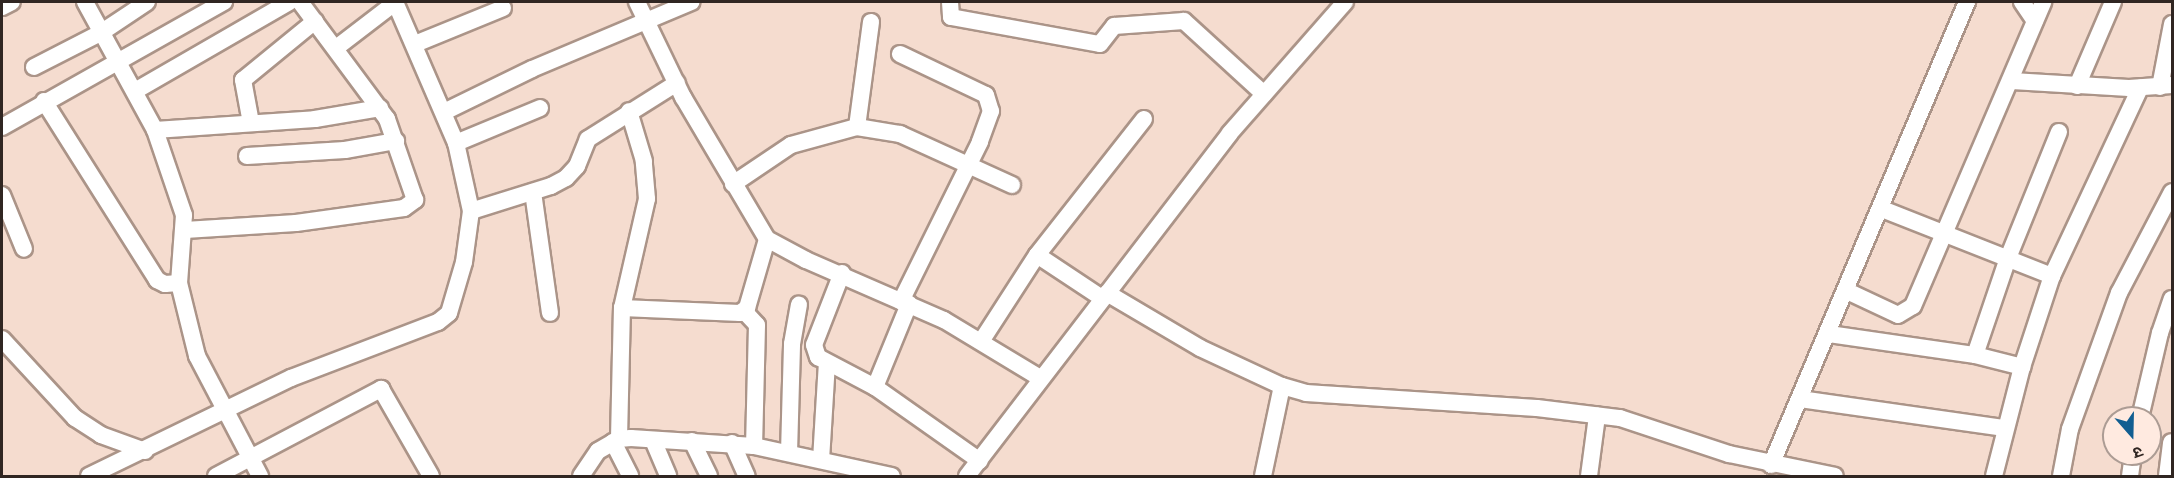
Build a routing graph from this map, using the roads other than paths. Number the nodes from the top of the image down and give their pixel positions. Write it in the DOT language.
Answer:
graph roads {
  1 [pos="12,2"];
  2 [pos="85,2"];
  3 [pos="147,2"];
  4 [pos="224,2"];
  5 [pos="290,2"];
  6 [pos="300,2"];
  7 [pos="395,2"];
  8 [pos="637,2"];
  9 [pos="691,2"];
  10 [pos="950,2"];
  11 [pos="1345,2"];
  12 [pos="1967,2"];
  13 [pos="2022,2"];
  14 [pos="2043,2"];
  15 [pos="2113,2"];
  16 [pos="2,7"];
  17 [pos="503,8"];
  18 [pos="315,21"];
  19 [pos="2035,21"];
  20 [pos="871,22"];
  21 [pos="646,23"];
  22 [pos="2172,24"];
  23 [pos="102,32"];
  24 [pos="415,44"];
  25 [pos="336,48"];
  26 [pos="900,54"];
  27 [pos="119,63"];
  28 [pos="34,67"];
  29 [pos="2012,81"];
  30 [pos="676,83"];
  31 [pos="2077,86"];
  32 [pos="2166,86"];
  33 [pos="2139,88"];
  34 [pos="135,91"];
  35 [pos="1264,94"];
  36 [pos="44,101"];
  37 [pos="381,108"];
  38 [pos="540,108"];
  39 [pos="629,111"];
  40 [pos="444,112"];
  41 [pos="1144,119"];
  42 [pos="251,123"];
  43 [pos="2,127"];
  44 [pos="857,127"];
  45 [pos="155,130"];
  46 [pos="2059,132"];
  47 [pos="396,141"];
  48 [pos="456,143"];
  49 [pos="247,156"];
  50 [pos="967,167"];
  51 [pos="733,184"];
  52 [pos="1012,185"];
  53 [pos="533,192"];
  54 [pos="2172,192"];
  55 [pos="2,195"];
  56 [pos="1882,209"];
  57 [pos="471,211"];
  58 [pos="185,230"];
  59 [pos="1944,232"];
  60 [pos="767,239"];
  61 [pos="24,249"];
  62 [pos="1037,255"];
  63 [pos="2008,258"];
  64 [pos="842,273"];
  65 [pos="2052,276"];
  66 [pos="179,283"];
  67 [pos="1848,291"];
  68 [pos="1105,295"];
  69 [pos="2172,299"];
  70 [pos="905,303"];
  71 [pos="800,305"];
  72 [pos="622,308"];
  73 [pos="744,311"];
  74 [pos="550,313"];
  75 [pos="1829,334"];
  76 [pos="2,339"];
  77 [pos="982,340"];
  78 [pos="1975,355"];
  79 [pos="827,363"];
  80 [pos="2022,367"];
  81 [pos="1040,378"];
  82 [pos="1282,386"];
  83 [pos="875,387"];
  84 [pos="1800,399"];
  85 [pos="2143,406"];
  86 [pos="224,413"];
  87 [pos="1597,416"];
  88 [pos="2005,428"];
  89 [pos="653,440"];
  90 [pos="616,441"];
  91 [pos="692,441"];
  92 [pos="2171,442"];
  93 [pos="732,443"];
  94 [pos="754,446"];
  95 [pos="145,451"];
  96 [pos="789,453"];
  97 [pos="821,460"];
  98 [pos="980,461"];
  99 [pos="250,462"];
  100 [pos="1771,465"];
  101 [pos="89,477"];
  102 [pos="216,477"];
  103 [pos="260,477"];
  104 [pos="431,477"];
  105 [pos="581,477"];
  106 [pos="630,477"];
  107 [pos="668,477"];
  108 [pos="709,477"];
  109 [pos="747,477"];
  110 [pos="892,477"];
  111 [pos="967,477"];
  112 [pos="1263,477"];
  113 [pos="1589,477"];
  114 [pos="1835,477"];
  115 [pos="1994,477"];
  116 [pos="2061,477"];
  117 [pos="2167,477"];
  1 -- 16 [label="street"];
  2 -- 23 [label="street"];
  3 -- 23 [label="street"];
  4 -- 27 [label="street"];
  5 -- 34 [label="street"];
  6 -- 18 [label="street"];
  7 -- 24 [label="street"];
  7 -- 25 [label="street"];
  8 -- 21 [label="street"];
  9 -- 21 [label="street"];
  10 -- 35 [label="street"];
  11 -- 35 [label="street"];
  12 -- 56 [label="street"];
  13 -- 19 [label="street"];
  14 -- 19 [label="street"];
  15 -- 31 [label="street"];
  17 -- 24 [label="street"];
  18 -- 25 [label="street"];
  18 -- 42 [label="street"];
  19 -- 29 [label="street"];
  20 -- 44 [label="street"];
  21 -- 30 [label="street"];
  21 -- 40 [label="street"];
  22 -- 32 [label="street"];
  23 -- 27 [label="street"];
  23 -- 28 [label="street"];
  24 -- 40 [label="street"];
  25 -- 37 [label="street"];
  26 -- 50 [label="street"];
  27 -- 34 [label="street"];
  27 -- 36 [label="street"];
  29 -- 31 [label="street"];
  29 -- 59 [label="street"];
  30 -- 39 [label="street"];
  30 -- 51 [label="street"];
  31 -- 33 [label="street"];
  32 -- 33 [label="street"];
  33 -- 65 [label="street"];
  34 -- 45 [label="street"];
  35 -- 68 [label="street"];
  36 -- 43 [label="street"];
  36 -- 66 [label="street"];
  37 -- 42 [label="street"];
  37 -- 47 [label="street"];
  38 -- 48 [label="street"];
  39 -- 53 [label="street"];
  39 -- 72 [label="street"];
  40 -- 48 [label="street"];
  41 -- 62 [label="street"];
  42 -- 45 [label="street"];
  44 -- 50 [label="street"];
  44 -- 51 [label="street"];
  45 -- 58 [label="street"];
  46 -- 63 [label="street"];
  47 -- 49 [label="street"];
  47 -- 58 [label="street"];
  48 -- 57 [label="street"];
  50 -- 52 [label="street"];
  50 -- 70 [label="street"];
  51 -- 60 [label="street"];
  53 -- 57 [label="street"];
  53 -- 74 [label="street"];
  54 -- 116 [label="street"];
  55 -- 61 [label="street"];
  56 -- 59 [label="street"];
  56 -- 67 [label="street"];
  57 -- 86 [label="street"];
  58 -- 66 [label="street"];
  59 -- 63 [label="street"];
  59 -- 67 [label="street"];
  60 -- 64 [label="street"];
  60 -- 73 [label="street"];
  62 -- 68 [label="street"];
  62 -- 77 [label="street"];
  63 -- 65 [label="street"];
  63 -- 78 [label="street"];
  64 -- 70 [label="street"];
  64 -- 79 [label="street"];
  65 -- 80 [label="street"];
  66 -- 86 [label="street"];
  67 -- 75 [label="street"];
  68 -- 81 [label="street"];
  68 -- 82 [label="street"];
  69 -- 85 [label="street"];
  70 -- 77 [label="street"];
  70 -- 83 [label="street"];
  71 -- 96 [label="street"];
  72 -- 73 [label="street"];
  72 -- 90 [label="street"];
  73 -- 94 [label="street"];
  75 -- 78 [label="street"];
  75 -- 84 [label="street"];
  76 -- 95 [label="street"];
  77 -- 81 [label="street"];
  78 -- 80 [label="street"];
  79 -- 83 [label="street"];
  79 -- 97 [label="street"];
  80 -- 88 [label="street"];
  81 -- 98 [label="street"];
  82 -- 87 [label="street"];
  82 -- 112 [label="street"];
  83 -- 98 [label="street"];
  84 -- 88 [label="street"];
  84 -- 100 [label="street"];
  86 -- 95 [label="street"];
  86 -- 99 [label="street"];
  87 -- 100 [label="street"];
  87 -- 113 [label="street"];
  88 -- 115 [label="street"];
  89 -- 90 [label="street"];
  89 -- 91 [label="street"];
  89 -- 107 [label="street"];
  90 -- 105 [label="street"];
  90 -- 106 [label="street"];
  91 -- 93 [label="street"];
  91 -- 108 [label="street"];
  92 -- 117 [label="street"];
  93 -- 94 [label="street"];
  93 -- 109 [label="street"];
  94 -- 96 [label="street"];
  95 -- 101 [label="street"];
  96 -- 97 [label="street"];
  97 -- 110 [label="street"];
  98 -- 111 [label="street"];
  99 -- 102 [label="street"];
  99 -- 103 [label="street"];
  99 -- 104 [label="street"];
  100 -- 114 [label="street"];
}
